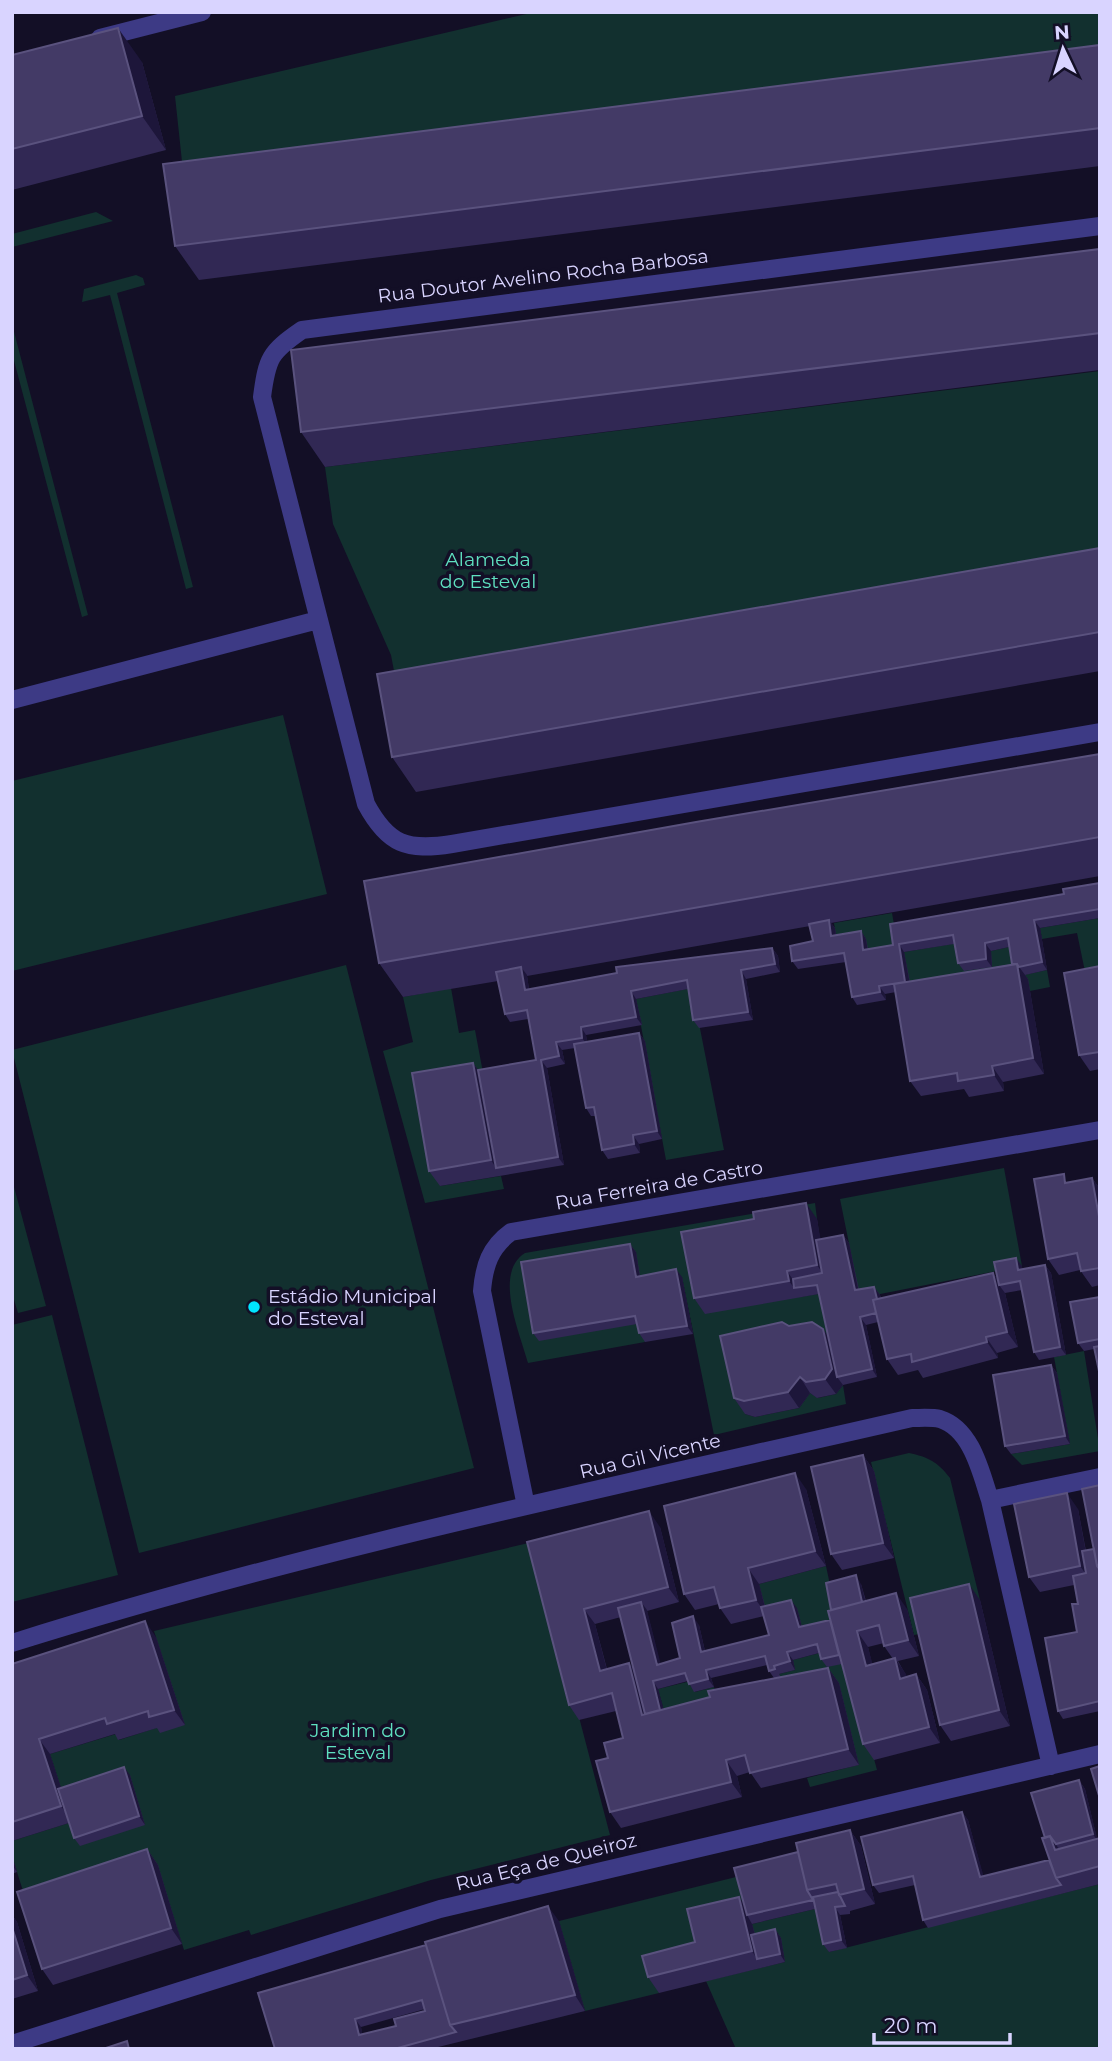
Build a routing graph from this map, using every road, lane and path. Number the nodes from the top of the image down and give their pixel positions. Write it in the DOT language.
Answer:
graph roads {
  1 [pos="202,12"];
  2 [pos="80,43"];
  3 [pos="1100,226"];
  4 [pos="318,620"];
  5 [pos="12,700"];
  6 [pos="1100,732"];
  7 [pos="1100,1130"];
  8 [pos="1100,1477"];
  9 [pos="990,1500"];
  10 [pos="526,1506"];
  11 [pos="12,1643"];
  12 [pos="1100,1754"];
  13 [pos="1051,1766"];
  14 [pos="12,2044"];
  1 -- 2 [label="street"];
  3 -- 4 [label="street, Rua Doutor Avelino Rocha Barbosa"];
  4 -- 5 [label="street"];
  4 -- 6 [label="street, Rua Doutor Avelino Rocha Barbosa"];
  7 -- 10 [label="street, Rua Ferreira de Castro"];
  8 -- 9 [label="street"];
  9 -- 10 [label="street, Rua Gil Vicente"];
  9 -- 13 [label="street, Rua Gil Vicente"];
  10 -- 11 [label="street, Rua Gil Vicente"];
  12 -- 13 [label="street, Rua Eça de Queiroz"];
  13 -- 14 [label="street, Rua Eça de Queiroz"];
}
